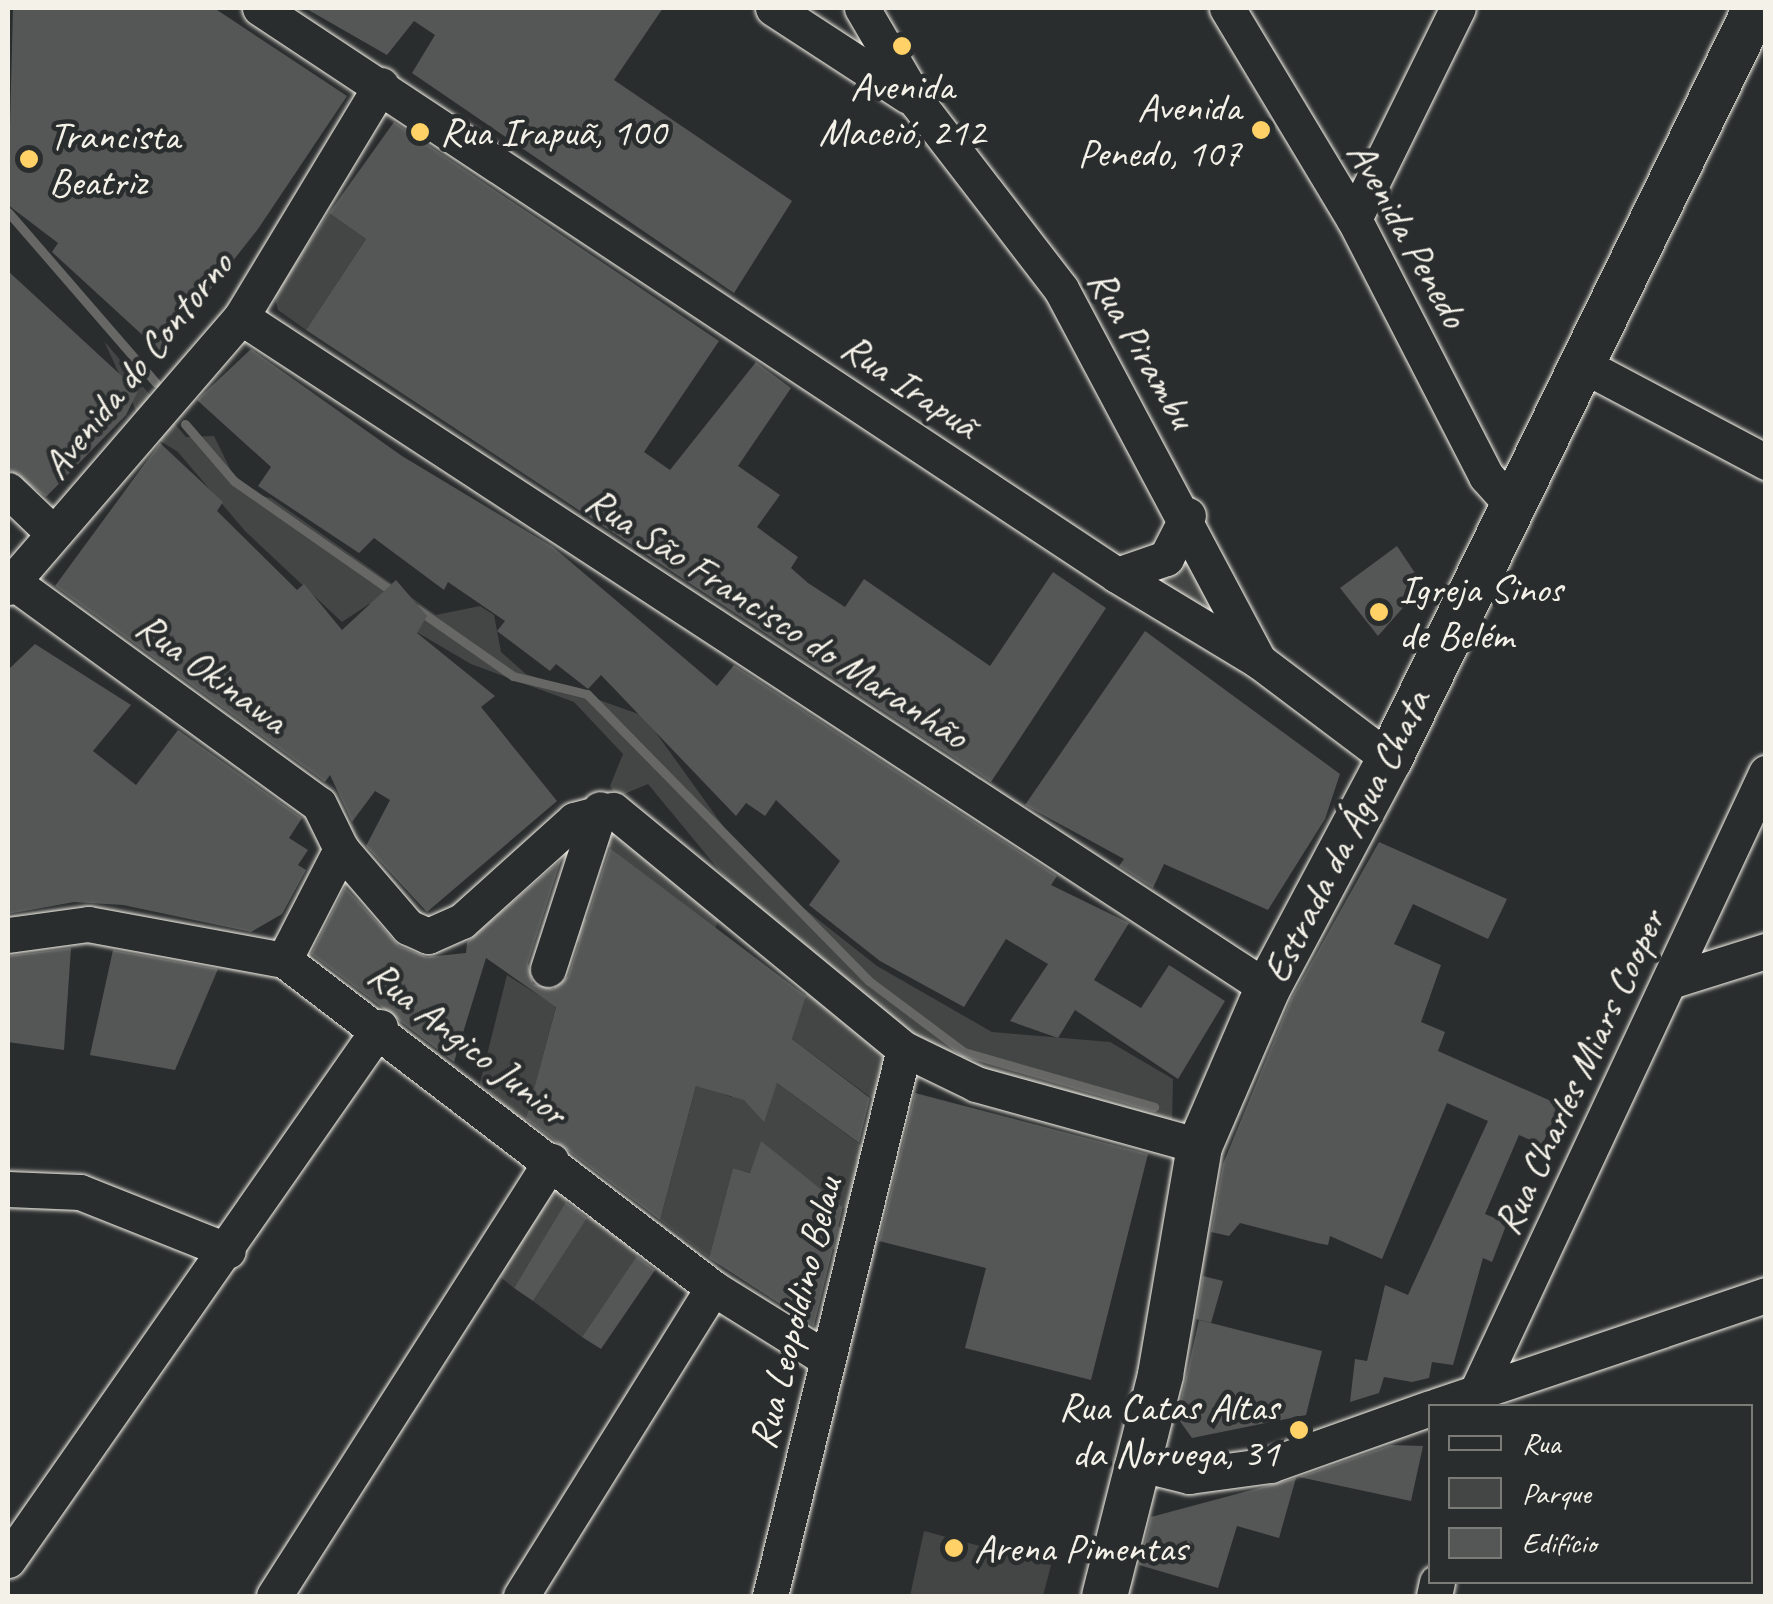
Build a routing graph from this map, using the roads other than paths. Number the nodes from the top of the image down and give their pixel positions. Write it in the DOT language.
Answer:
graph roads {
  1 [pos="773,8"];
  2 [pos="862,8"];
  3 [pos="1227,8"];
  4 [pos="1458,8"];
  5 [pos="1755,8"];
  6 [pos="278,13"];
  7 [pos="381,85"];
  8 [pos="917,102"];
  9 [pos="1354,219"];
  10 [pos="241,317"];
  11 [pos="1579,364"];
  12 [pos="1766,462"];
  13 [pos="8,490"];
  14 [pos="1510,503"];
  15 [pos="1188,516"];
  16 [pos="52,533"];
  17 [pos="1117,575"];
  18 [pos="10,584"];
  19 [pos="1259,660"];
  20 [pos="1389,760"];
  21 [pos="1766,773"];
  22 [pos="600,810"];
  23 [pos="341,849"];
  24 [pos="8,934"];
  25 [pos="1766,951"];
  26 [pos="284,960"];
  27 [pos="548,969"];
  28 [pos="1670,982"];
  29 [pos="1267,988"];
  30 [pos="380,1027"];
  31 [pos="904,1050"];
  32 [pos="1200,1146"];
  33 [pos="551,1161"];
  34 [pos="8,1189"];
  35 [pos="228,1250"];
  36 [pos="712,1288"];
  37 [pos="1766,1295"];
  38 [pos="827,1359"];
  39 [pos="1471,1400"];
  40 [pos="1428,1409"];
  41 [pos="1137,1463"];
  42 [pos="8,1560"];
  43 [pos="274,1596"];
  44 [pos="521,1596"];
  45 [pos="770,1596"];
  46 [pos="1104,1596"];
  1 -- 8 [label="street"];
  2 -- 8 [label="street"];
  3 -- 9 [label="street, Avenida Penedo"];
  4 -- 9 [label="street"];
  5 -- 11 [label="street, Estrada da Água Chata"];
  6 -- 7 [label="street, Rua Irapuã"];
  7 -- 10 [label="street, Avenida do Contorno"];
  7 -- 17 [label="street, Rua Irapuã"];
  8 -- 15 [label="street, Rua Pirambu"];
  9 -- 14 [label="street, Avenida Penedo"];
  10 -- 16 [label="street, Avenida do Contorno"];
  10 -- 29 [label="street, Rua São Francisco do Maranhão"];
  11 -- 12 [label="street"];
  11 -- 14 [label="street, Estrada da Água Chata"];
  13 -- 16 [label="street"];
  14 -- 20 [label="street, Estrada da Água Chata"];
  15 -- 17 [label="street"];
  15 -- 19 [label="street, Rua Pirambu"];
  16 -- 18 [label="street, Avenida do Contorno"];
  17 -- 19 [label="street, Rua Irapuã"];
  18 -- 23 [label="street, Rua Okinawa"];
  19 -- 20 [label="street, Rua Irapuã"];
  20 -- 29 [label="street, Estrada da Água Chata"];
  21 -- 28 [label="street, Rua Charles Miars Cooper"];
  22 -- 23 [label="street, Rua Okinawa"];
  22 -- 27 [label="street"];
  22 -- 31 [label="street"];
  23 -- 26 [label="street"];
  24 -- 26 [label="street, Rua Angico Junior"];
  25 -- 28 [label="street"];
  26 -- 30 [label="street, Rua Angico Junior"];
  28 -- 39 [label="street, Rua Charles Miars Cooper"];
  29 -- 32 [label="street, Estrada da Água Chata"];
  30 -- 33 [label="street, Rua Angico Junior"];
  30 -- 35 [label="street"];
  31 -- 32 [label="street"];
  31 -- 38 [label="street, Rua Leopoldino Belau"];
  32 -- 41 [label="street, Estrada da Água Chata"];
  33 -- 36 [label="street, Rua Angico Junior"];
  33 -- 43 [label="street"];
  34 -- 35 [label="street"];
  35 -- 42 [label="street"];
  36 -- 38 [label="street, Rua Angico Junior"];
  36 -- 44 [label="street"];
  37 -- 39 [label="street"];
  38 -- 45 [label="street, Rua Leopoldino Belau"];
  40 -- 41 [label="street"];
  41 -- 46 [label="street, Estrada da Água Chata"];
}
